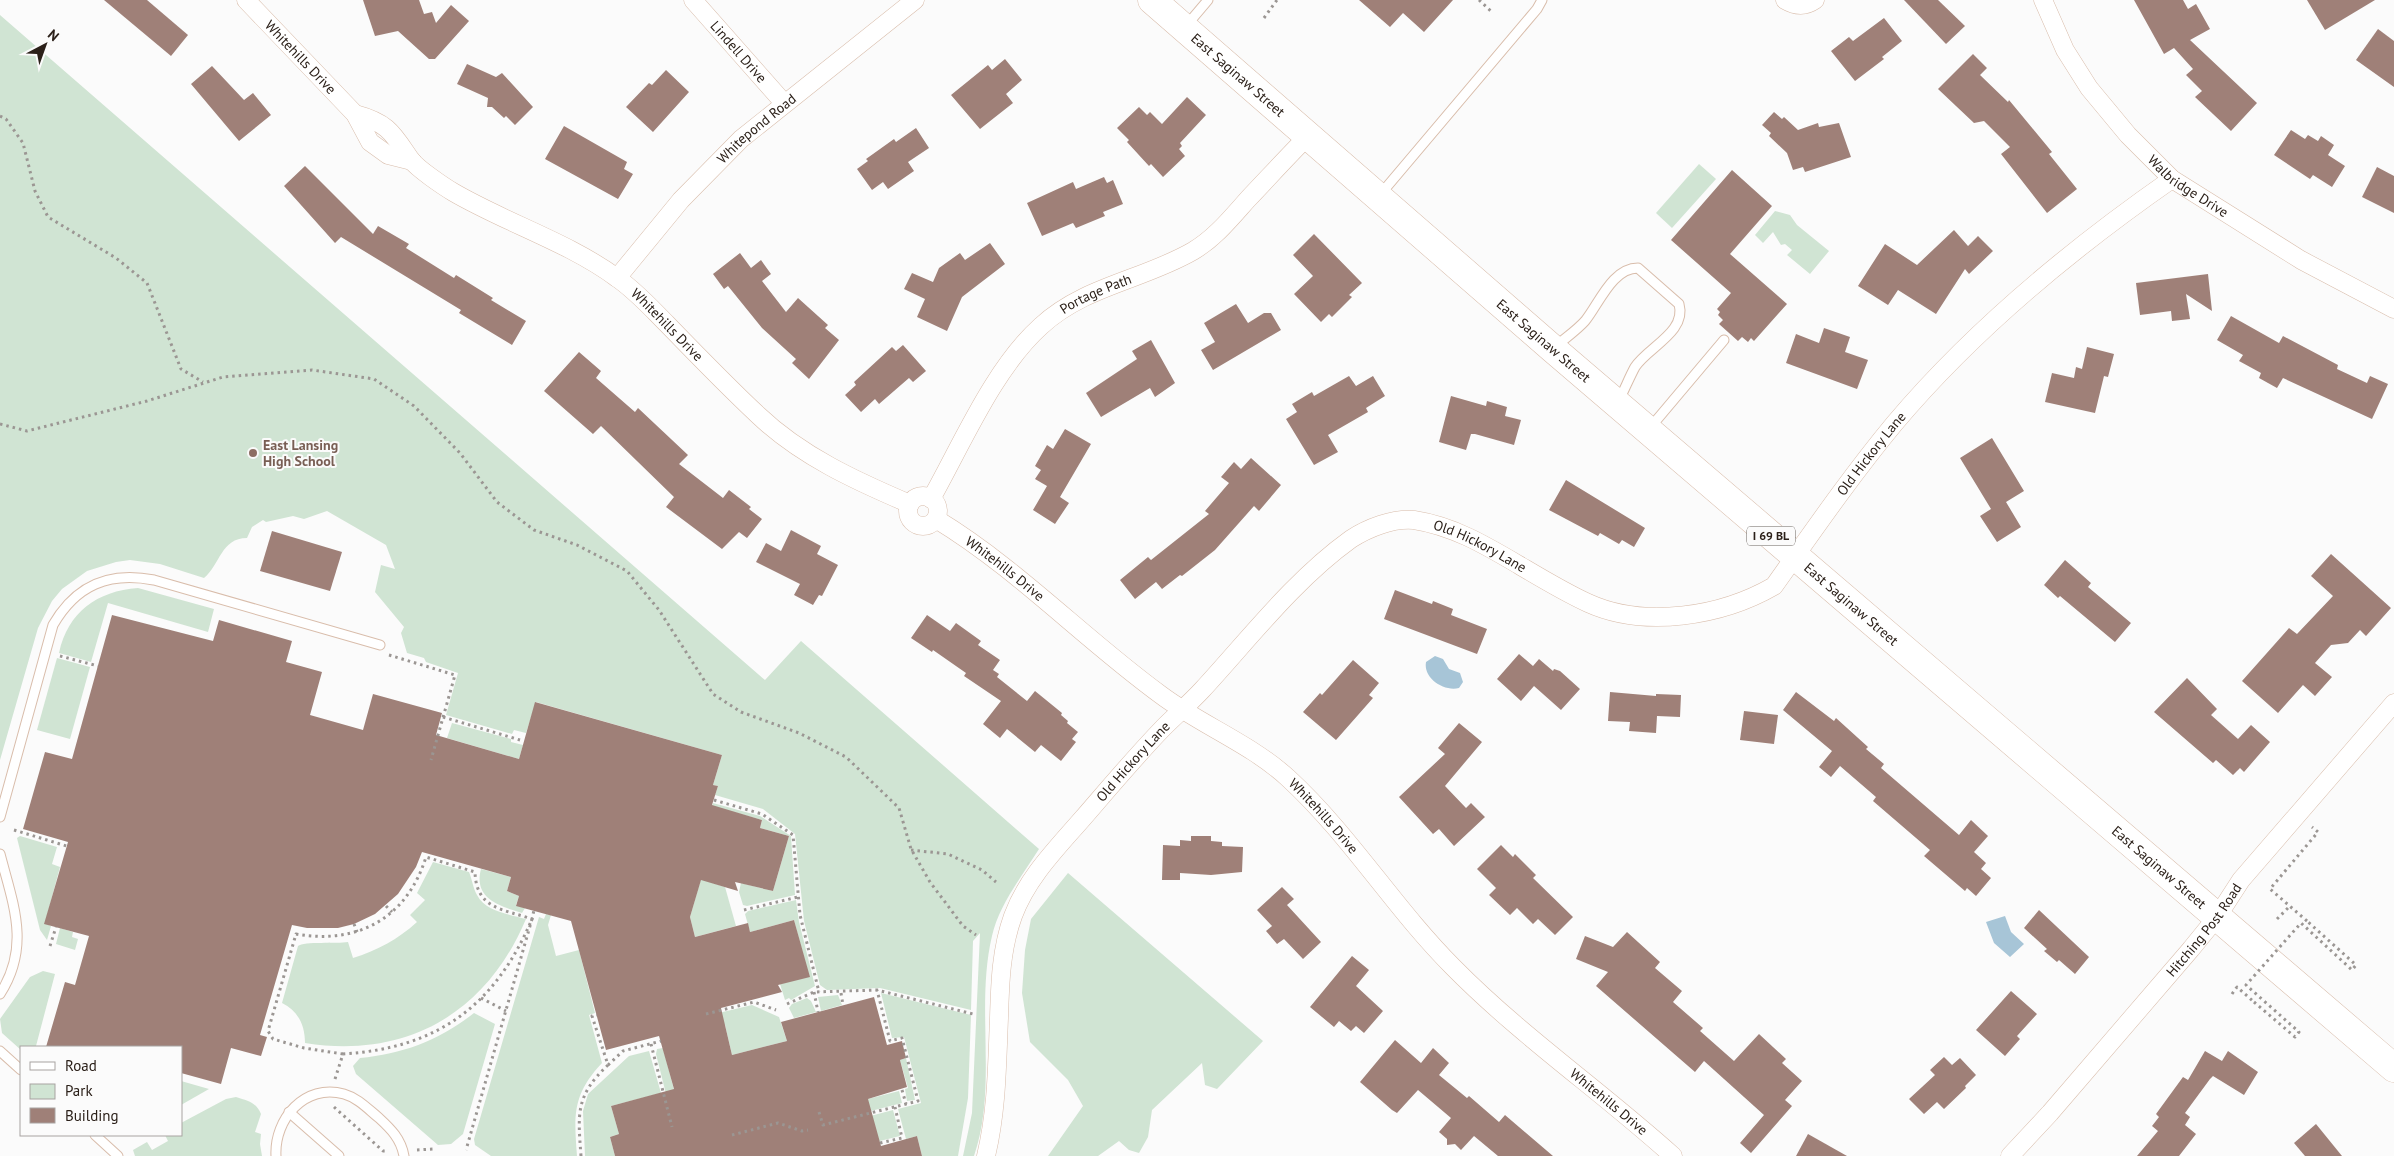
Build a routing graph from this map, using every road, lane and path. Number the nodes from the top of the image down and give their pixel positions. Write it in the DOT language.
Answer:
graph roads {
  1 [pos="246,0"];
  2 [pos="693,0"];
  3 [pos="915,0"];
  4 [pos="1152,0"];
  5 [pos="1208,0"];
  6 [pos="1277,0"];
  7 [pos="1479,0"];
  8 [pos="1542,0"];
  9 [pos="1785,0"];
  10 [pos="1815,0"];
  11 [pos="2043,0"];
  12 [pos="1492,12"];
  13 [pos="1264,18"];
  14 [pos="1184,28"];
  15 [pos="784,103"];
  16 [pos="0,116"];
  17 [pos="1308,136"];
  18 [pos="2172,179"];
  19 [pos="1379,196"];
  20 [pos="617,278"];
  21 [pos="2394,309"];
  22 [pos="1724,340"];
  23 [pos="1553,348"];
  24 [pos="204,382"];
  25 [pos="1618,402"];
  26 [pos="0,424"];
  27 [pos="1649,429"];
  28 [pos="931,498"];
  29 [pos="910,504"];
  30 [pos="936,519"];
  31 [pos="1795,556"];
  32 [pos="380,645"];
  33 [pos="45,652"];
  34 [pos="98,666"];
  35 [pos="2394,703"];
  36 [pos="1183,709"];
  37 [pos="443,717"];
  38 [pos="520,740"];
  39 [pos="432,760"];
  40 [pos="714,800"];
  41 [pos="2298,815"];
  42 [pos="0,817"];
  43 [pos="14,830"];
  44 [pos="70,847"];
  45 [pos="910,849"];
  46 [pos="0,854"];
  47 [pos="996,882"];
  48 [pos="798,897"];
  49 [pos="386,906"];
  50 [pos="2290,906"];
  51 [pos="534,910"];
  52 [pos="744,910"];
  53 [pos="392,912"];
  54 [pos="2217,917"];
  55 [pos="532,919"];
  56 [pos="2277,920"];
  57 [pos="354,924"];
  58 [pos="56,927"];
  59 [pos="357,932"];
  60 [pos="976,935"];
  61 [pos="50,946"];
  62 [pos="877,990"];
  63 [pos="814,992"];
  64 [pos="819,992"];
  65 [pos="841,993"];
  66 [pos="0,994"];
  67 [pos="2232,994"];
  68 [pos="481,998"];
  69 [pos="787,1004"];
  70 [pos="843,1005"];
  71 [pos="776,1010"];
  72 [pos="506,1011"];
  73 [pos="818,1012"];
  74 [pos="706,1014"];
  75 [pos="973,1014"];
  76 [pos="596,1015"];
  77 [pos="661,1041"];
  78 [pos="651,1044"];
  79 [pos="0,1051"];
  80 [pos="343,1054"];
  81 [pos="608,1065"];
  82 [pos="2394,1068"];
  83 [pos="20,1069"];
  84 [pos="336,1072"];
  85 [pos="902,1090"];
  86 [pos="906,1104"];
  87 [pos="333,1105"];
  88 [pos="895,1107"];
  89 [pos="289,1112"];
  90 [pos="819,1112"];
  91 [pos="672,1126"];
  92 [pos="808,1130"];
  93 [pos="732,1135"];
  94 [pos="96,1136"];
  95 [pos="880,1143"];
  96 [pos="434,1149"];
  97 [pos="414,1150"];
  98 [pos="466,1150"];
  99 [pos="388,1151"];
  100 [pos="118,1156"];
  101 [pos="276,1156"];
  102 [pos="339,1156"];
  103 [pos="404,1156"];
  104 [pos="581,1156"];
  105 [pos="986,1156"];
  106 [pos="1673,1156"];
  107 [pos="2010,1156"];
  1 -- 20 [label="street, Whitehills Drive"];
  2 -- 15 [label="street, Lindell Drive"];
  3 -- 15 [label="street, Whitepond Road"];
  4 -- 14 [label="main road, East Saginaw Street / I 69 BL"];
  5 -- 14 [label="lane"];
  6 -- 13 [label="path"];
  7 -- 12 [label="path"];
  8 -- 19 [label="lane"];
  9 -- 10 [label="street"];
  11 -- 18 [label="street, Walbridge Drive"];
  14 -- 17 [label="main road, East Saginaw Street / I 69 BL"];
  15 -- 20 [label="street, Whitepond Road"];
  16 -- 24 [label="path"];
  17 -- 19 [label="main road, East Saginaw Street / I 69 BL"];
  17 -- 28 [label="street, Portage Path"];
  18 -- 21 [label="street, Walbridge Drive"];
  18 -- 31 [label="street, Old Hickory Lane"];
  19 -- 23 [label="main road, East Saginaw Street / I 69 BL"];
  20 -- 29 [label="street, Whitehills Drive"];
  22 -- 27 [label="lane"];
  23 -- 25 [label="main road, East Saginaw Street / I 69 BL"];
  23 -- 25 [label="lane"];
  24 -- 26 [label="path"];
  24 -- 45 [label="path"];
  25 -- 27 [label="main road, East Saginaw Street / I 69 BL"];
  27 -- 31 [label="main road, East Saginaw Street / I 69 BL"];
  28 -- 29 [label="street"];
  28 -- 30 [label="street"];
  29 -- 30 [label="street"];
  30 -- 36 [label="street, Whitehills Drive"];
  31 -- 36 [label="street, Old Hickory Lane"];
  31 -- 54 [label="main road, East Saginaw Street / I 69 BL"];
  32 -- 33 [label="lane"];
  32 -- 37 [label="path"];
  33 -- 34 [label="path"];
  33 -- 42 [label="lane"];
  35 -- 41 [label="street, Hitching Post Road"];
  36 -- 105 [label="street, Old Hickory Lane"];
  36 -- 106 [label="street, Whitehills Drive"];
  37 -- 38 [label="path"];
  37 -- 39 [label="path"];
  40 -- 48 [label="path"];
  41 -- 50 [label="path"];
  41 -- 54 [label="street, Hitching Post Road"];
  43 -- 44 [label="path"];
  45 -- 47 [label="path"];
  45 -- 60 [label="path"];
  46 -- 66 [label="lane"];
  48 -- 52 [label="path"];
  48 -- 64 [label="path"];
  49 -- 53 [label="path"];
  50 -- 56 [label="path"];
  50 -- 67 [label="path, bridge"];
  51 -- 55 [label="path"];
  53 -- 55 [label="path"];
  53 -- 59 [label="path"];
  54 -- 82 [label="main road, East Saginaw Street / I 69 BL"];
  54 -- 107 [label="street, Hitching Post Road"];
  55 -- 68 [label="path"];
  55 -- 72 [label="path"];
  57 -- 59 [label="path"];
  58 -- 61 [label="path"];
  59 -- 80 [label="path"];
  62 -- 65 [label="path"];
  62 -- 75 [label="path"];
  62 -- 86 [label="path"];
  63 -- 64 [label="path"];
  63 -- 69 [label="path"];
  63 -- 73 [label="path"];
  64 -- 65 [label="path"];
  65 -- 70 [label="path"];
  68 -- 72 [label="path"];
  68 -- 80 [label="path"];
  71 -- 74 [label="path"];
  72 -- 98 [label="path"];
  76 -- 81 [label="path"];
  77 -- 78 [label="path"];
  78 -- 81 [label="path"];
  78 -- 91 [label="path"];
  79 -- 83 [label="lane"];
  80 -- 84 [label="path"];
  81 -- 104 [label="path"];
  85 -- 86 [label="path"];
  86 -- 88 [label="path"];
  87 -- 99 [label="path"];
  88 -- 90 [label="path"];
  88 -- 95 [label="path"];
  89 -- 101 [label="lane"];
  89 -- 102 [label="lane"];
  89 -- 103 [label="lane"];
  92 -- 93 [label="path"];
  94 -- 100 [label="lane"];
  96 -- 97 [label="path"];
}
